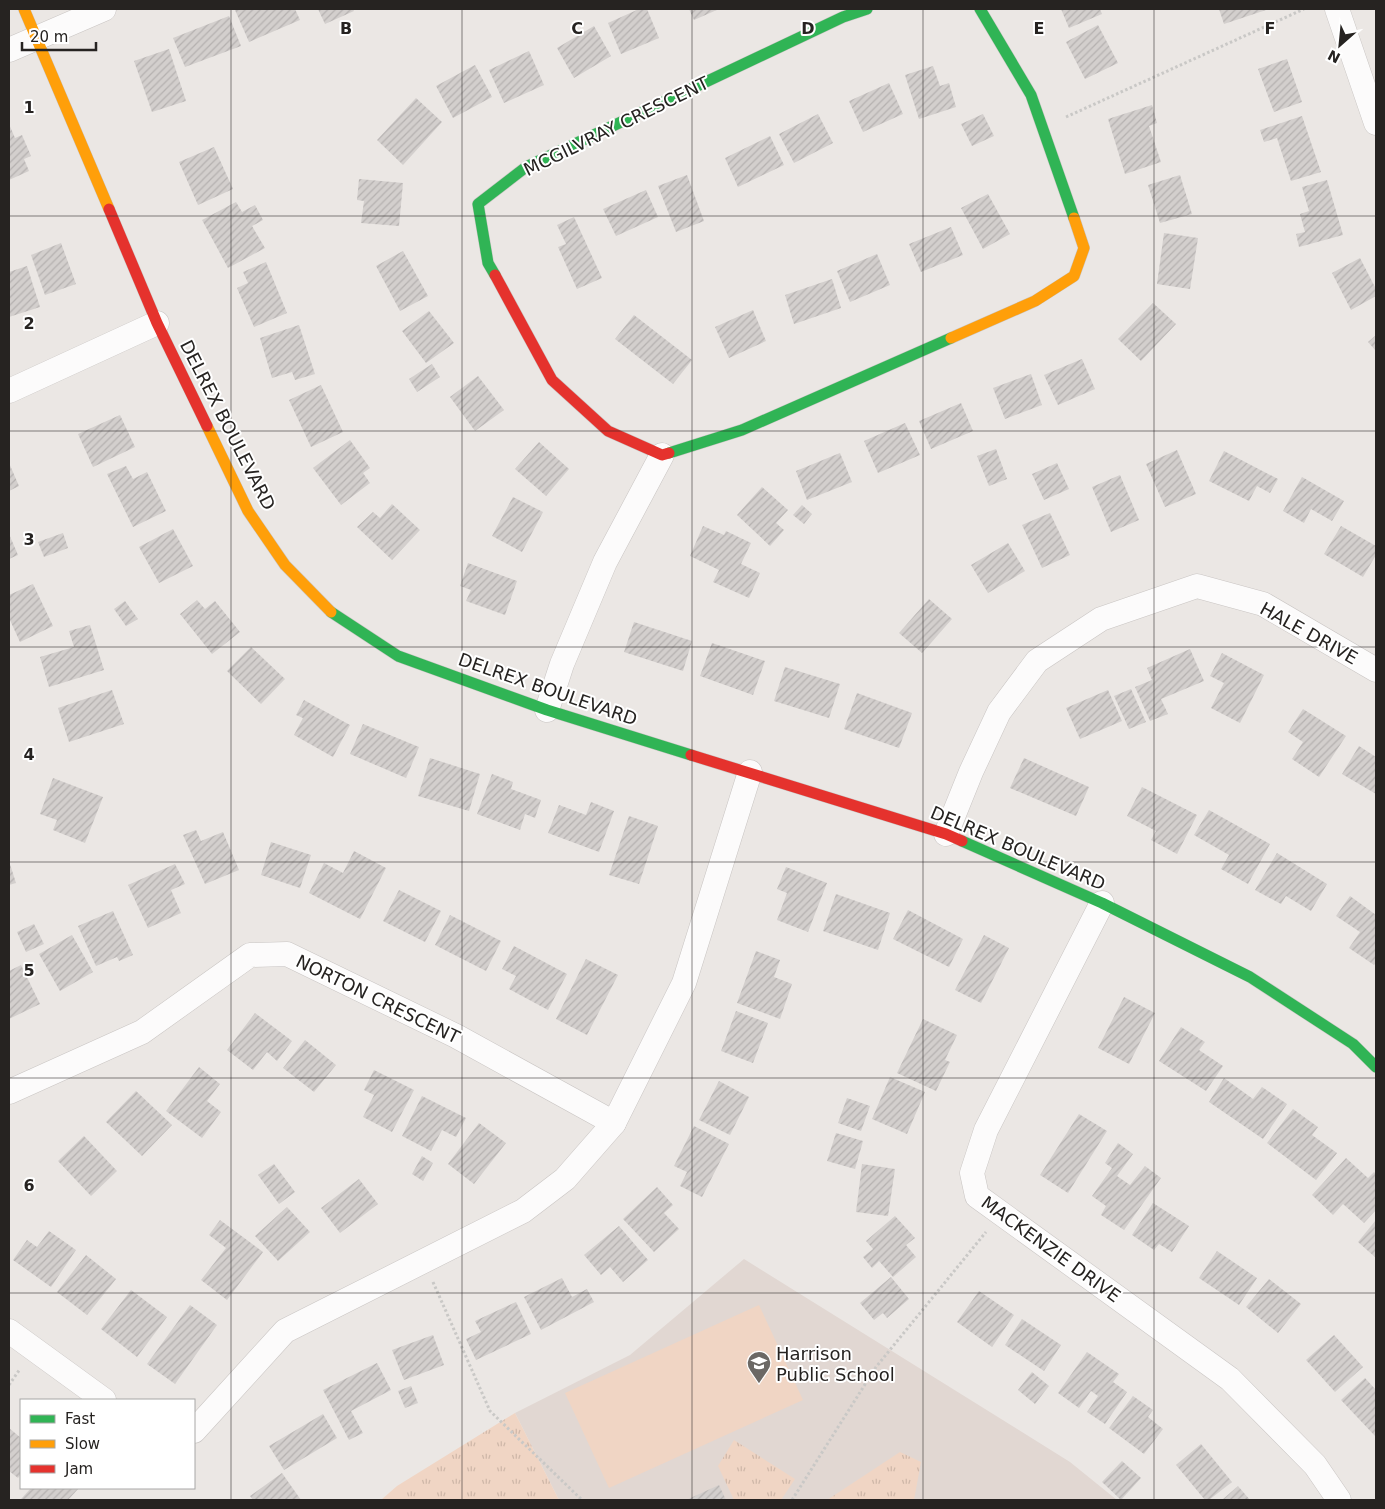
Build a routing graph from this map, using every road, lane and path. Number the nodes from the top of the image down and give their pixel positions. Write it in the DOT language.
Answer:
graph roads {
  1 [pos="24,9"];
  2 [pos="104,9"];
  3 [pos="867,9"];
  4 [pos="980,9"];
  5 [pos="1304,9"];
  6 [pos="1337,9"];
  7 [pos="36,38"];
  8 [pos="9,50"];
  9 [pos="1376,123"];
  10 [pos="1042,128"];
  11 [pos="157,323"];
  12 [pos="9,391"];
  13 [pos="662,455"];
  14 [pos="1376,670"];
  15 [pos="548,710"];
  16 [pos="750,772"];
  17 [pos="946,834"];
  18 [pos="1102,903"];
  19 [pos="1376,1066"];
  20 [pos="9,1092"];
  21 [pos="614,1123"];
  22 [pos="1001,1214"];
  23 [pos="423,1262"];
  24 [pos="9,1331"];
  25 [pos="103,1399"];
  26 [pos="195,1430"];
  27 [pos="582,1500"];
  28 [pos="792,1500"];
  29 [pos="1339,1500"];
  1 -- 7 [label="street, DELREX BOULEVARD"];
  2 -- 7 [label="street"];
  3 -- 13 [label="street, MCGILVRAY CRESCENT"];
  4 -- 10 [label="street"];
  5 -- 10 [label="path"];
  6 -- 9 [label="street"];
  7 -- 8 [label="street"];
  7 -- 11 [label="street, DELREX BOULEVARD"];
  10 -- 13 [label="street"];
  11 -- 12 [label="street"];
  11 -- 15 [label="street, DELREX BOULEVARD"];
  13 -- 15 [label="street"];
  14 -- 17 [label="street, HALE DRIVE"];
  15 -- 16 [label="street, DELREX BOULEVARD"];
  16 -- 17 [label="street, DELREX BOULEVARD"];
  16 -- 21 [label="street"];
  17 -- 18 [label="street, DELREX BOULEVARD"];
  18 -- 19 [label="street, DELREX BOULEVARD"];
  18 -- 22 [label="street, MACKENZIE DRIVE"];
  20 -- 21 [label="street, NORTON CRESCENT"];
  21 -- 23 [label="street"];
  22 -- 28 [label="path"];
  22 -- 29 [label="street, MACKENZIE DRIVE"];
  23 -- 26 [label="street"];
  23 -- 27 [label="path"];
  24 -- 25 [label="street"];
}
